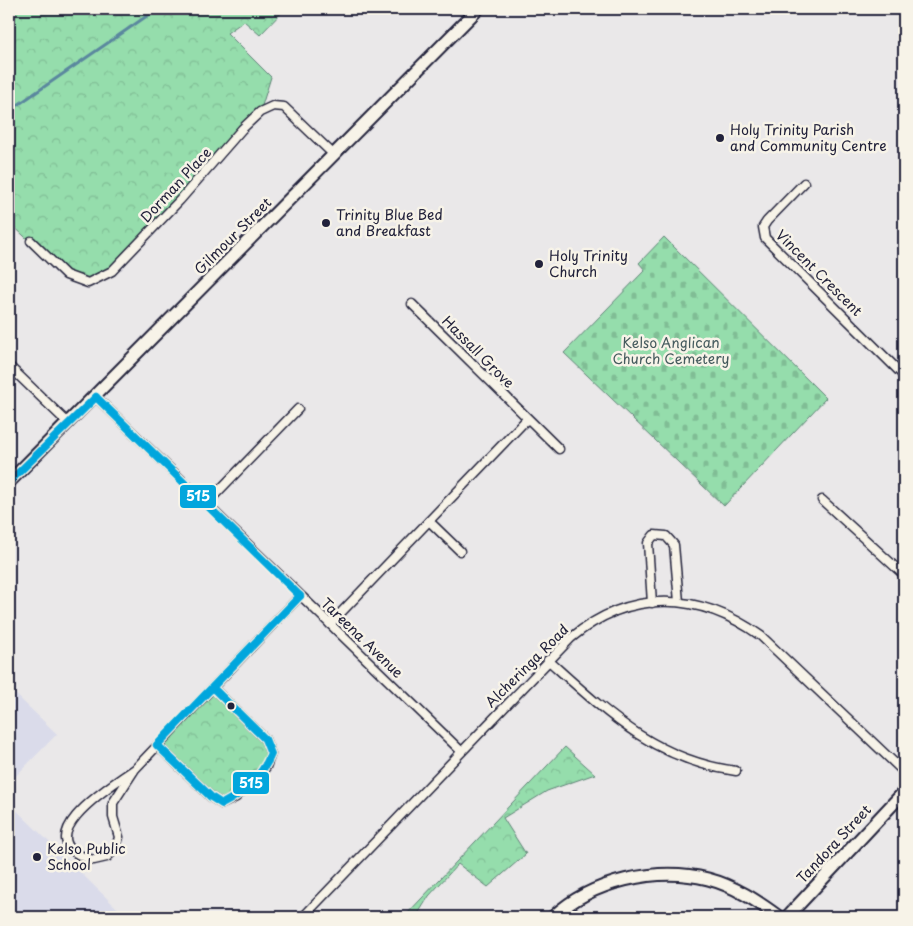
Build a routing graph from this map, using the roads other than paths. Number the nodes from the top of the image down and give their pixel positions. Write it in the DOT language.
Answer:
graph roads {
  1 [pos="478,9"];
  2 [pos="334,155"];
  3 [pos="804,183"];
  4 [pos="30,242"];
  5 [pos="412,304"];
  6 [pos="9,366"];
  7 [pos="904,376"];
  8 [pos="96,397"];
  9 [pos="298,409"];
  10 [pos="527,419"];
  11 [pos="68,424"];
  12 [pos="558,449"];
  13 [pos="9,482"];
  14 [pos="822,500"];
  15 [pos="206,504"];
  16 [pos="429,521"];
  17 [pos="460,551"];
  18 [pos="904,575"];
  19 [pos="300,596"];
  20 [pos="679,602"];
  21 [pos="652,603"];
  22 [pos="330,624"];
  23 [pos="548,660"];
  24 [pos="213,688"];
  25 [pos="157,745"];
  26 [pos="461,751"];
  27 [pos="135,769"];
  28 [pos="736,771"];
  29 [pos="904,772"];
  30 [pos="904,792"];
  31 [pos="304,917"];
  32 [pos="553,917"];
  33 [pos="779,917"];
  34 [pos="787,917"];
  1 -- 2 [label="main road, Gilmour Street"];
  2 -- 4 [label="street, Dorman Place"];
  2 -- 8 [label="main road, Gilmour Street"];
  3 -- 7 [label="street, Vincent Crescent"];
  5 -- 10 [label="street, Hassall Grove"];
  6 -- 11 [label="street"];
  8 -- 11 [label="main road, Gilmour Street"];
  8 -- 15 [label="street, Tareena Avenue"];
  9 -- 15 [label="street"];
  10 -- 12 [label="street, Hassall Grove"];
  10 -- 16 [label="street"];
  11 -- 13 [label="main road, Gilmour Street"];
  14 -- 18 [label="street"];
  15 -- 19 [label="street, Tareena Avenue"];
  16 -- 17 [label="street"];
  16 -- 22 [label="street"];
  19 -- 22 [label="street, Tareena Avenue"];
  19 -- 24 [label="street"];
  20 -- 21 [label="street, Alcheringa Road"];
  20 -- 21 [label="street"];
  20 -- 29 [label="street, Alcheringa Road"];
  21 -- 23 [label="street, Alcheringa Road"];
  22 -- 26 [label="street, Tareena Avenue"];
  23 -- 26 [label="street, Alcheringa Road"];
  23 -- 28 [label="street"];
  24 -- 25 [label="street"];
  24 -- 25 [label="street"];
  25 -- 27 [label="street"];
  26 -- 31 [label="street, Alcheringa Road"];
  27 -- 27 [label="street"];
  30 -- 34 [label="main road, Tandora Street"];
  32 -- 33 [label="main road"];
}
